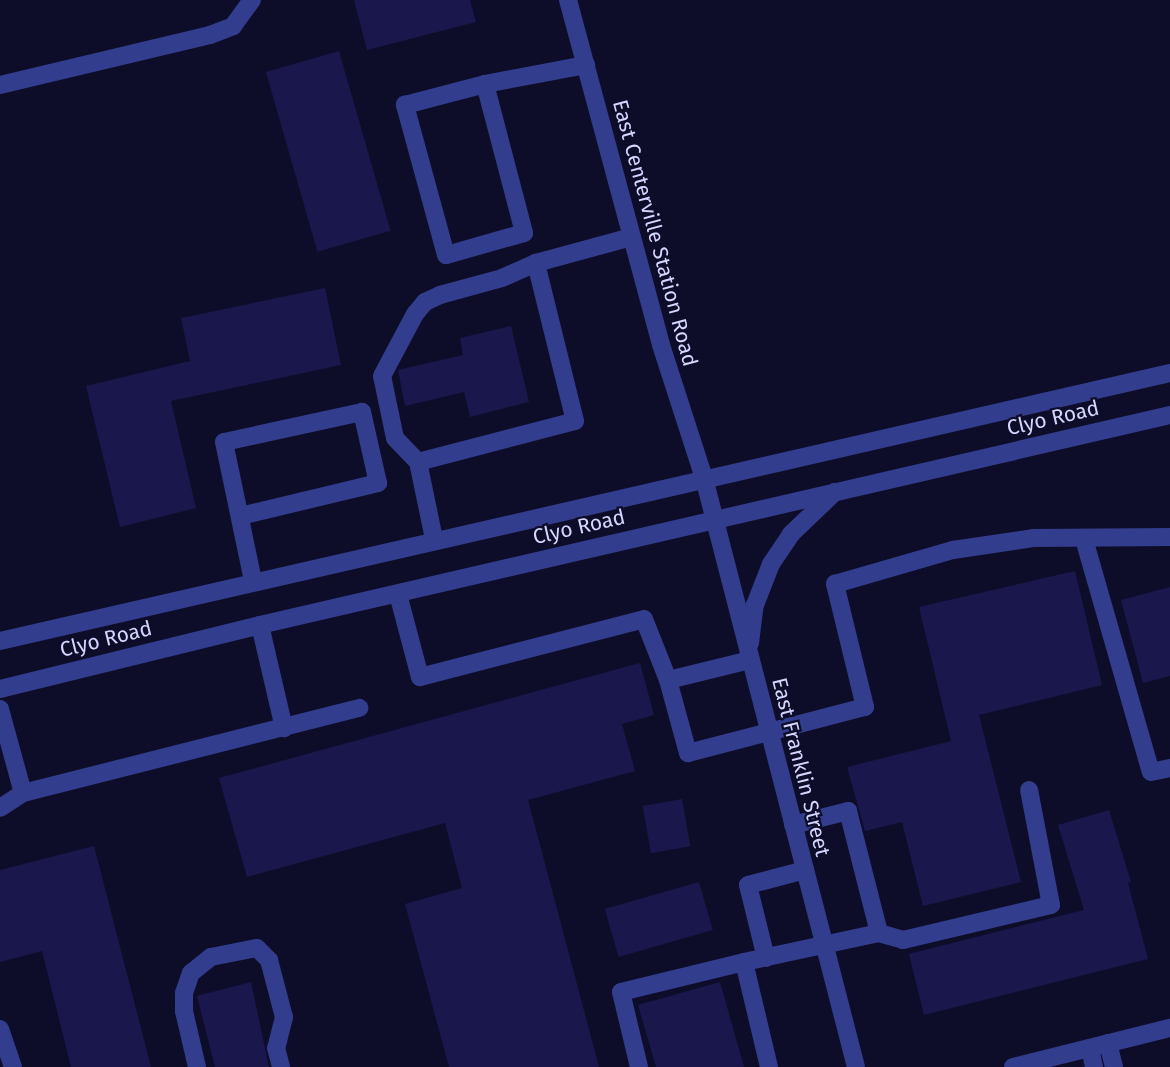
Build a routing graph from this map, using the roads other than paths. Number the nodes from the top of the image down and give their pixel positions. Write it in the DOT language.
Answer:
graph roads {
  1 [pos="252,0"];
  2 [pos="568,0"];
  3 [pos="586,65"];
  4 [pos="485,84"];
  5 [pos="0,85"];
  6 [pos="632,237"];
  7 [pos="536,263"];
  8 [pos="1170,373"];
  9 [pos="1170,414"];
  10 [pos="418,462"];
  11 [pos="704,477"];
  12 [pos="837,491"];
  13 [pos="240,516"];
  14 [pos="714,519"];
  15 [pos="1170,537"];
  16 [pos="434,539"];
  17 [pos="1084,539"];
  18 [pos="253,581"];
  19 [pos="398,594"];
  20 [pos="260,625"];
  21 [pos="0,641"];
  22 [pos="749,656"];
  23 [pos="668,680"];
  24 [pos="0,688"];
  25 [pos="359,708"];
  26 [pos="0,709"];
  27 [pos="284,728"];
  28 [pos="769,732"];
  29 [pos="1170,768"];
  30 [pos="1029,790"];
  31 [pos="22,793"];
  32 [pos="0,808"];
  33 [pos="793,825"];
  34 [pos="805,870"];
  35 [pos="879,933"];
  36 [pos="825,946"];
  37 [pos="766,958"];
  38 [pos="744,962"];
  39 [pos="1170,1028"];
  40 [pos="0,1029"];
  41 [pos="1108,1043"];
  42 [pos="1090,1048"];
  43 [pos="13,1067"];
  44 [pos="197,1067"];
  45 [pos="281,1067"];
  46 [pos="639,1067"];
  47 [pos="769,1067"];
  48 [pos="856,1067"];
  49 [pos="1013,1067"];
  50 [pos="1094,1067"];
  51 [pos="1114,1067"];
  1 -- 5 [label="street"];
  2 -- 3 [label="street, East Centerville Station Road"];
  3 -- 4 [label="street"];
  3 -- 6 [label="street, East Centerville Station Road"];
  4 -- 4 [label="street"];
  6 -- 7 [label="street"];
  6 -- 11 [label="street, East Centerville Station Road"];
  7 -- 10 [label="street"];
  7 -- 10 [label="street"];
  8 -- 11 [label="street, Clyo Road"];
  9 -- 12 [label="street, Clyo Road"];
  10 -- 16 [label="street"];
  11 -- 14 [label="street, East Franklin Street"];
  11 -- 16 [label="street, Clyo Road"];
  12 -- 14 [label="street, Clyo Road"];
  12 -- 22 [label="street"];
  13 -- 13 [label="street"];
  13 -- 18 [label="street"];
  14 -- 19 [label="street, Clyo Road"];
  14 -- 22 [label="street, East Franklin Street"];
  15 -- 17 [label="street"];
  16 -- 18 [label="street, Clyo Road"];
  17 -- 28 [label="street"];
  17 -- 29 [label="street"];
  18 -- 21 [label="street, Clyo Road"];
  19 -- 20 [label="street, Clyo Road"];
  19 -- 23 [label="street"];
  20 -- 24 [label="street, Clyo Road"];
  20 -- 27 [label="street"];
  22 -- 23 [label="street"];
  22 -- 28 [label="street, East Franklin Street"];
  23 -- 28 [label="street"];
  25 -- 27 [label="street"];
  26 -- 31 [label="street"];
  27 -- 31 [label="street"];
  28 -- 33 [label="street, East Franklin Street"];
  30 -- 35 [label="street"];
  31 -- 32 [label="street"];
  33 -- 34 [label="street, East Franklin Street"];
  33 -- 35 [label="street"];
  34 -- 36 [label="street, East Franklin Street"];
  34 -- 37 [label="street"];
  35 -- 36 [label="street"];
  36 -- 37 [label="street"];
  36 -- 48 [label="street, East Franklin Street"];
  37 -- 38 [label="street"];
  38 -- 46 [label="street"];
  38 -- 47 [label="street"];
  39 -- 41 [label="street"];
  40 -- 43 [label="street"];
  41 -- 42 [label="street"];
  41 -- 51 [label="street"];
  42 -- 49 [label="street"];
  42 -- 50 [label="street"];
  44 -- 45 [label="street"];
}
